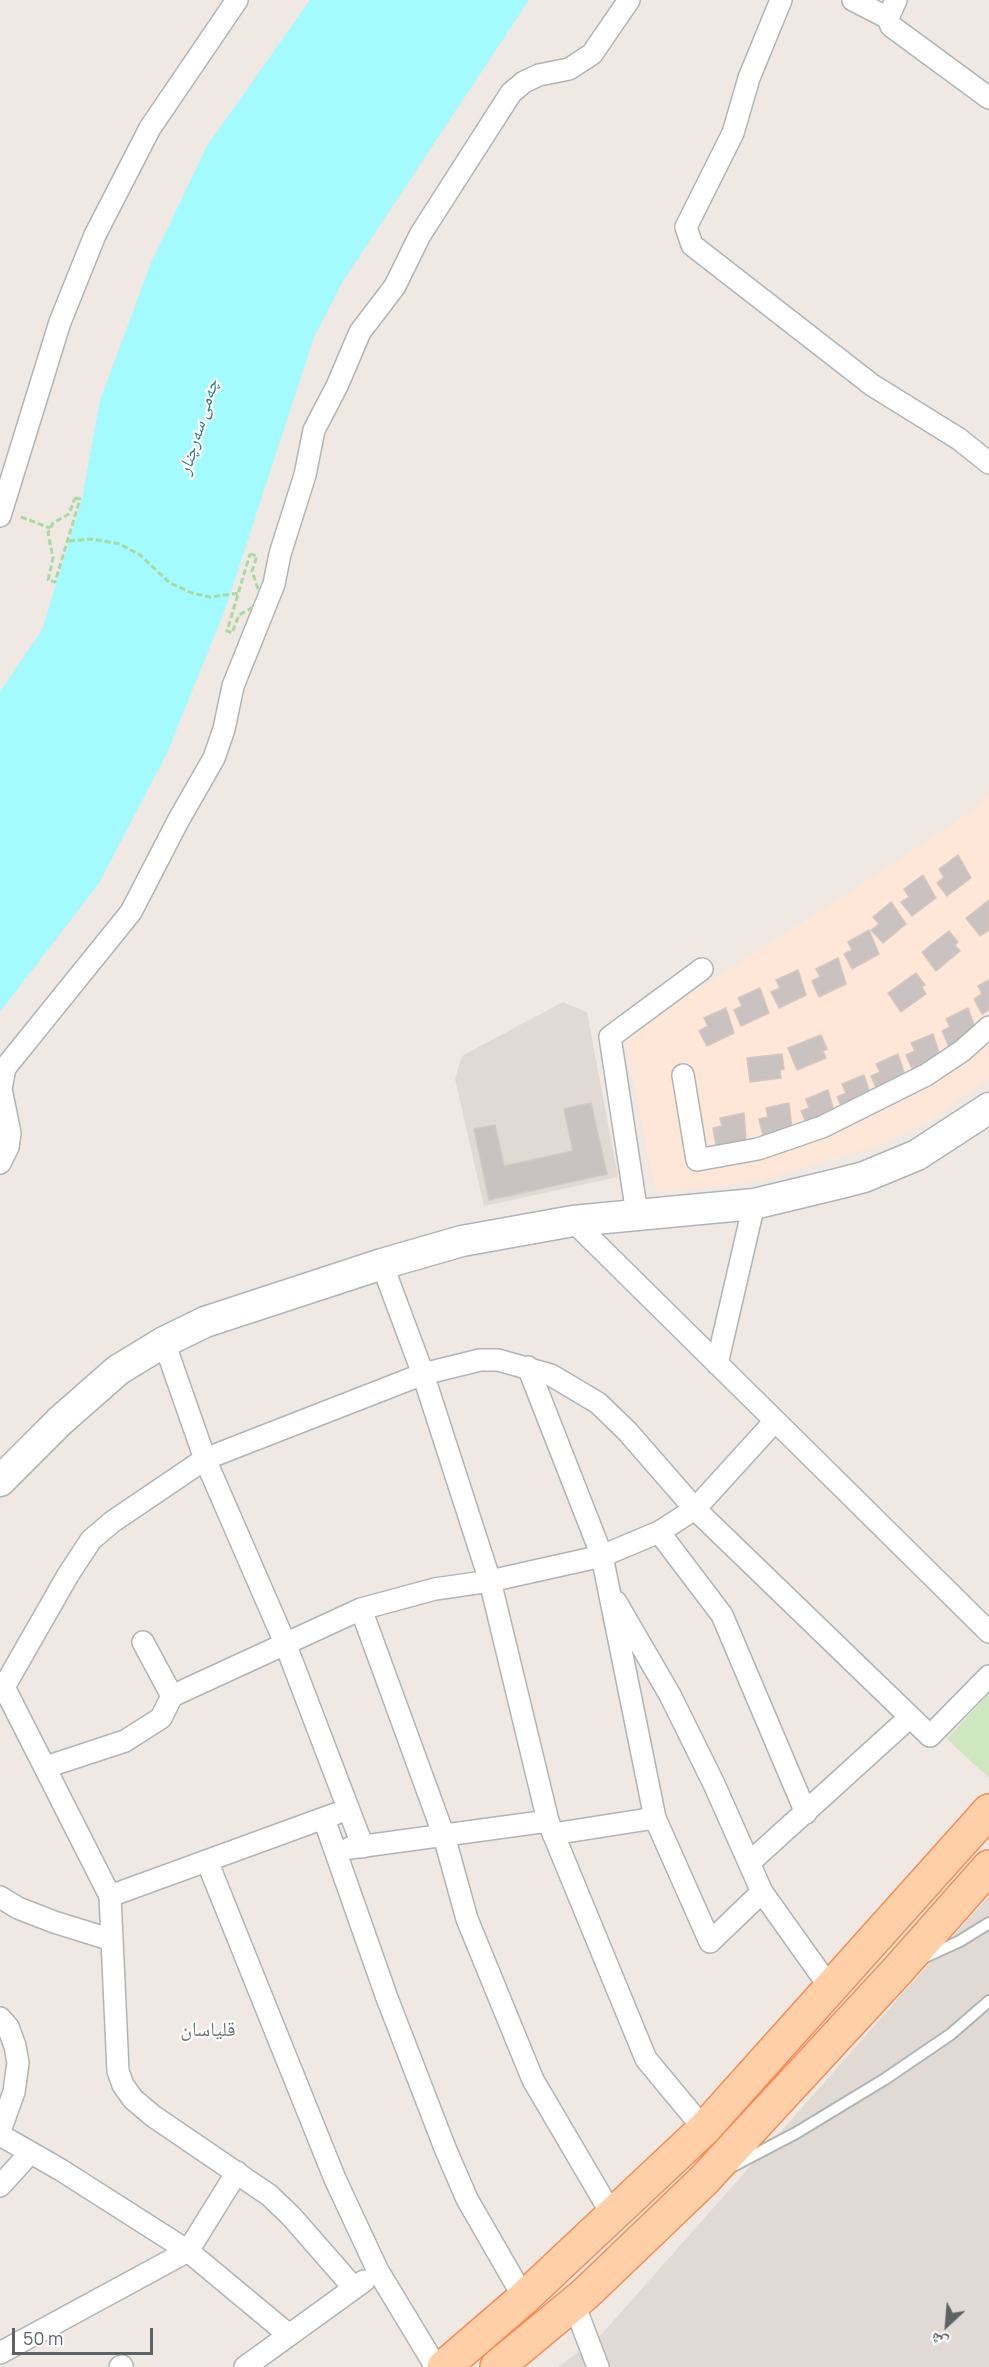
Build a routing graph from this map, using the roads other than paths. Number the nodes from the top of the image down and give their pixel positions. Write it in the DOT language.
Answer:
graph roads {
  1 [pos="237,0"];
  2 [pos="629,0"];
  3 [pos="781,0"];
  4 [pos="853,0"];
  5 [pos="892,9"];
  6 [pos="989,98"];
  7 [pos="989,463"];
  8 [pos="1,512"];
  9 [pos="702,969"];
  10 [pos="989,1027"];
  11 [pos="683,1075"];
  12 [pos="989,1108"];
  13 [pos="0,1163"];
  14 [pos="754,1204"];
  15 [pos="637,1214"];
  16 [pos="573,1221"];
  17 [pos="382,1264"];
  18 [pos="164,1342"];
  19 [pos="717,1364"];
  20 [pos="528,1367"];
  21 [pos="423,1374"];
  22 [pos="775,1421"];
  23 [pos="205,1459"];
  24 [pos="0,1481"];
  25 [pos="695,1509"];
  26 [pos="659,1532"];
  27 [pos="602,1556"];
  28 [pos="490,1581"];
  29 [pos="608,1588"];
  30 [pos="361,1609"];
  31 [pos="989,1632"];
  32 [pos="143,1642"];
  33 [pos="285,1642"];
  34 [pos="989,1676"];
  35 [pos="1,1686"];
  36 [pos="172,1696"];
  37 [pos="910,1717"];
  38 [pos="46,1767"];
  39 [pos="349,1809"];
  40 [pos="989,1811"];
  41 [pos="806,1813"];
  42 [pos="324,1818"];
  43 [pos="655,1818"];
  44 [pos="550,1828"];
  45 [pos="444,1836"];
  46 [pos="363,1847"];
  47 [pos="335,1851"];
  48 [pos="207,1861"];
  49 [pos="749,1863"];
  50 [pos="989,1867"];
  51 [pos="762,1892"];
  52 [pos="110,1896"];
  53 [pos="0,1897"];
  54 [pos="989,1923"];
  55 [pos="112,1940"];
  56 [pos="898,1970"];
  57 [pos="831,1989"];
  58 [pos="989,2001"];
  59 [pos="0,2018"];
  60 [pos="704,2129"];
  61 [pos="0,2133"];
  62 [pos="30,2153"];
  63 [pos="237,2172"];
  64 [pos="703,2181"];
  65 [pos="0,2186"];
  66 [pos="611,2213"];
  67 [pos="188,2251"];
  68 [pos="378,2271"];
  69 [pos="354,2288"];
  70 [pos="524,2298"];
  71 [pos="574,2304"];
  72 [pos="289,2335"];
  73 [pos="0,2353"];
  74 [pos="245,2367"];
  75 [pos="436,2367"];
  76 [pos="444,2367"];
  77 [pos="497,2367"];
  78 [pos="598,2367"];
  1 -- 8 [label="street"];
  2 -- 13 [label="street"];
  3 -- 7 [label="street"];
  4 -- 5 [label="street"];
  5 -- 6 [label="street"];
  9 -- 15 [label="street"];
  10 -- 11 [label="street"];
  12 -- 14 [label="street"];
  14 -- 15 [label="street"];
  14 -- 19 [label="street"];
  15 -- 16 [label="street"];
  16 -- 17 [label="street"];
  16 -- 19 [label="street"];
  17 -- 18 [label="street"];
  17 -- 21 [label="street"];
  18 -- 23 [label="street"];
  18 -- 24 [label="street"];
  19 -- 22 [label="street"];
  20 -- 21 [label="street"];
  20 -- 25 [label="street"];
  20 -- 27 [label="street"];
  21 -- 23 [label="street"];
  21 -- 28 [label="street"];
  22 -- 25 [label="street"];
  22 -- 31 [label="street"];
  23 -- 33 [label="street"];
  23 -- 35 [label="street"];
  25 -- 26 [label="street"];
  25 -- 37 [label="street"];
  26 -- 27 [label="street"];
  26 -- 41 [label="street"];
  27 -- 28 [label="street"];
  27 -- 29 [label="street"];
  28 -- 30 [label="street"];
  28 -- 44 [label="street"];
  29 -- 43 [label="street"];
  29 -- 49 [label="street"];
  30 -- 33 [label="street"];
  30 -- 45 [label="street"];
  32 -- 36 [label="street"];
  33 -- 36 [label="street"];
  33 -- 39 [label="street"];
  34 -- 37 [label="street"];
  35 -- 38 [label="street"];
  36 -- 38 [label="street"];
  37 -- 41 [label="street"];
  38 -- 52 [label="street"];
  39 -- 42 [label="street"];
  39 -- 46 [label="street"];
  40 -- 57 [label="main road"];
  41 -- 49 [label="street"];
  42 -- 47 [label="street"];
  42 -- 48 [label="street"];
  43 -- 44 [label="street"];
  43 -- 51 [label="street"];
  44 -- 45 [label="street"];
  44 -- 60 [label="street"];
  45 -- 46 [label="street"];
  45 -- 66 [label="street"];
  46 -- 47 [label="street"];
  47 -- 70 [label="street"];
  48 -- 52 [label="street"];
  48 -- 68 [label="street"];
  49 -- 51 [label="street"];
  50 -- 56 [label="main road"];
  51 -- 57 [label="street"];
  52 -- 55 [label="street"];
  53 -- 55 [label="street"];
  54 -- 56 [label="lane"];
  55 -- 63 [label="street"];
  56 -- 64 [label="main road"];
  57 -- 60 [label="main road"];
  58 -- 64 [label="lane"];
  59 -- 61 [label="street"];
  60 -- 66 [label="main road"];
  61 -- 62 [label="street"];
  62 -- 65 [label="street"];
  62 -- 67 [label="street"];
  63 -- 67 [label="street"];
  63 -- 69 [label="street"];
  64 -- 71 [label="main road"];
  66 -- 70 [label="main road"];
  67 -- 72 [label="street"];
  67 -- 73 [label="street"];
  68 -- 69 [label="street"];
  68 -- 75 [label="street"];
  69 -- 72 [label="street"];
  70 -- 76 [label="main road"];
  71 -- 77 [label="main road"];
  71 -- 78 [label="street"];
  72 -- 74 [label="street"];
}
